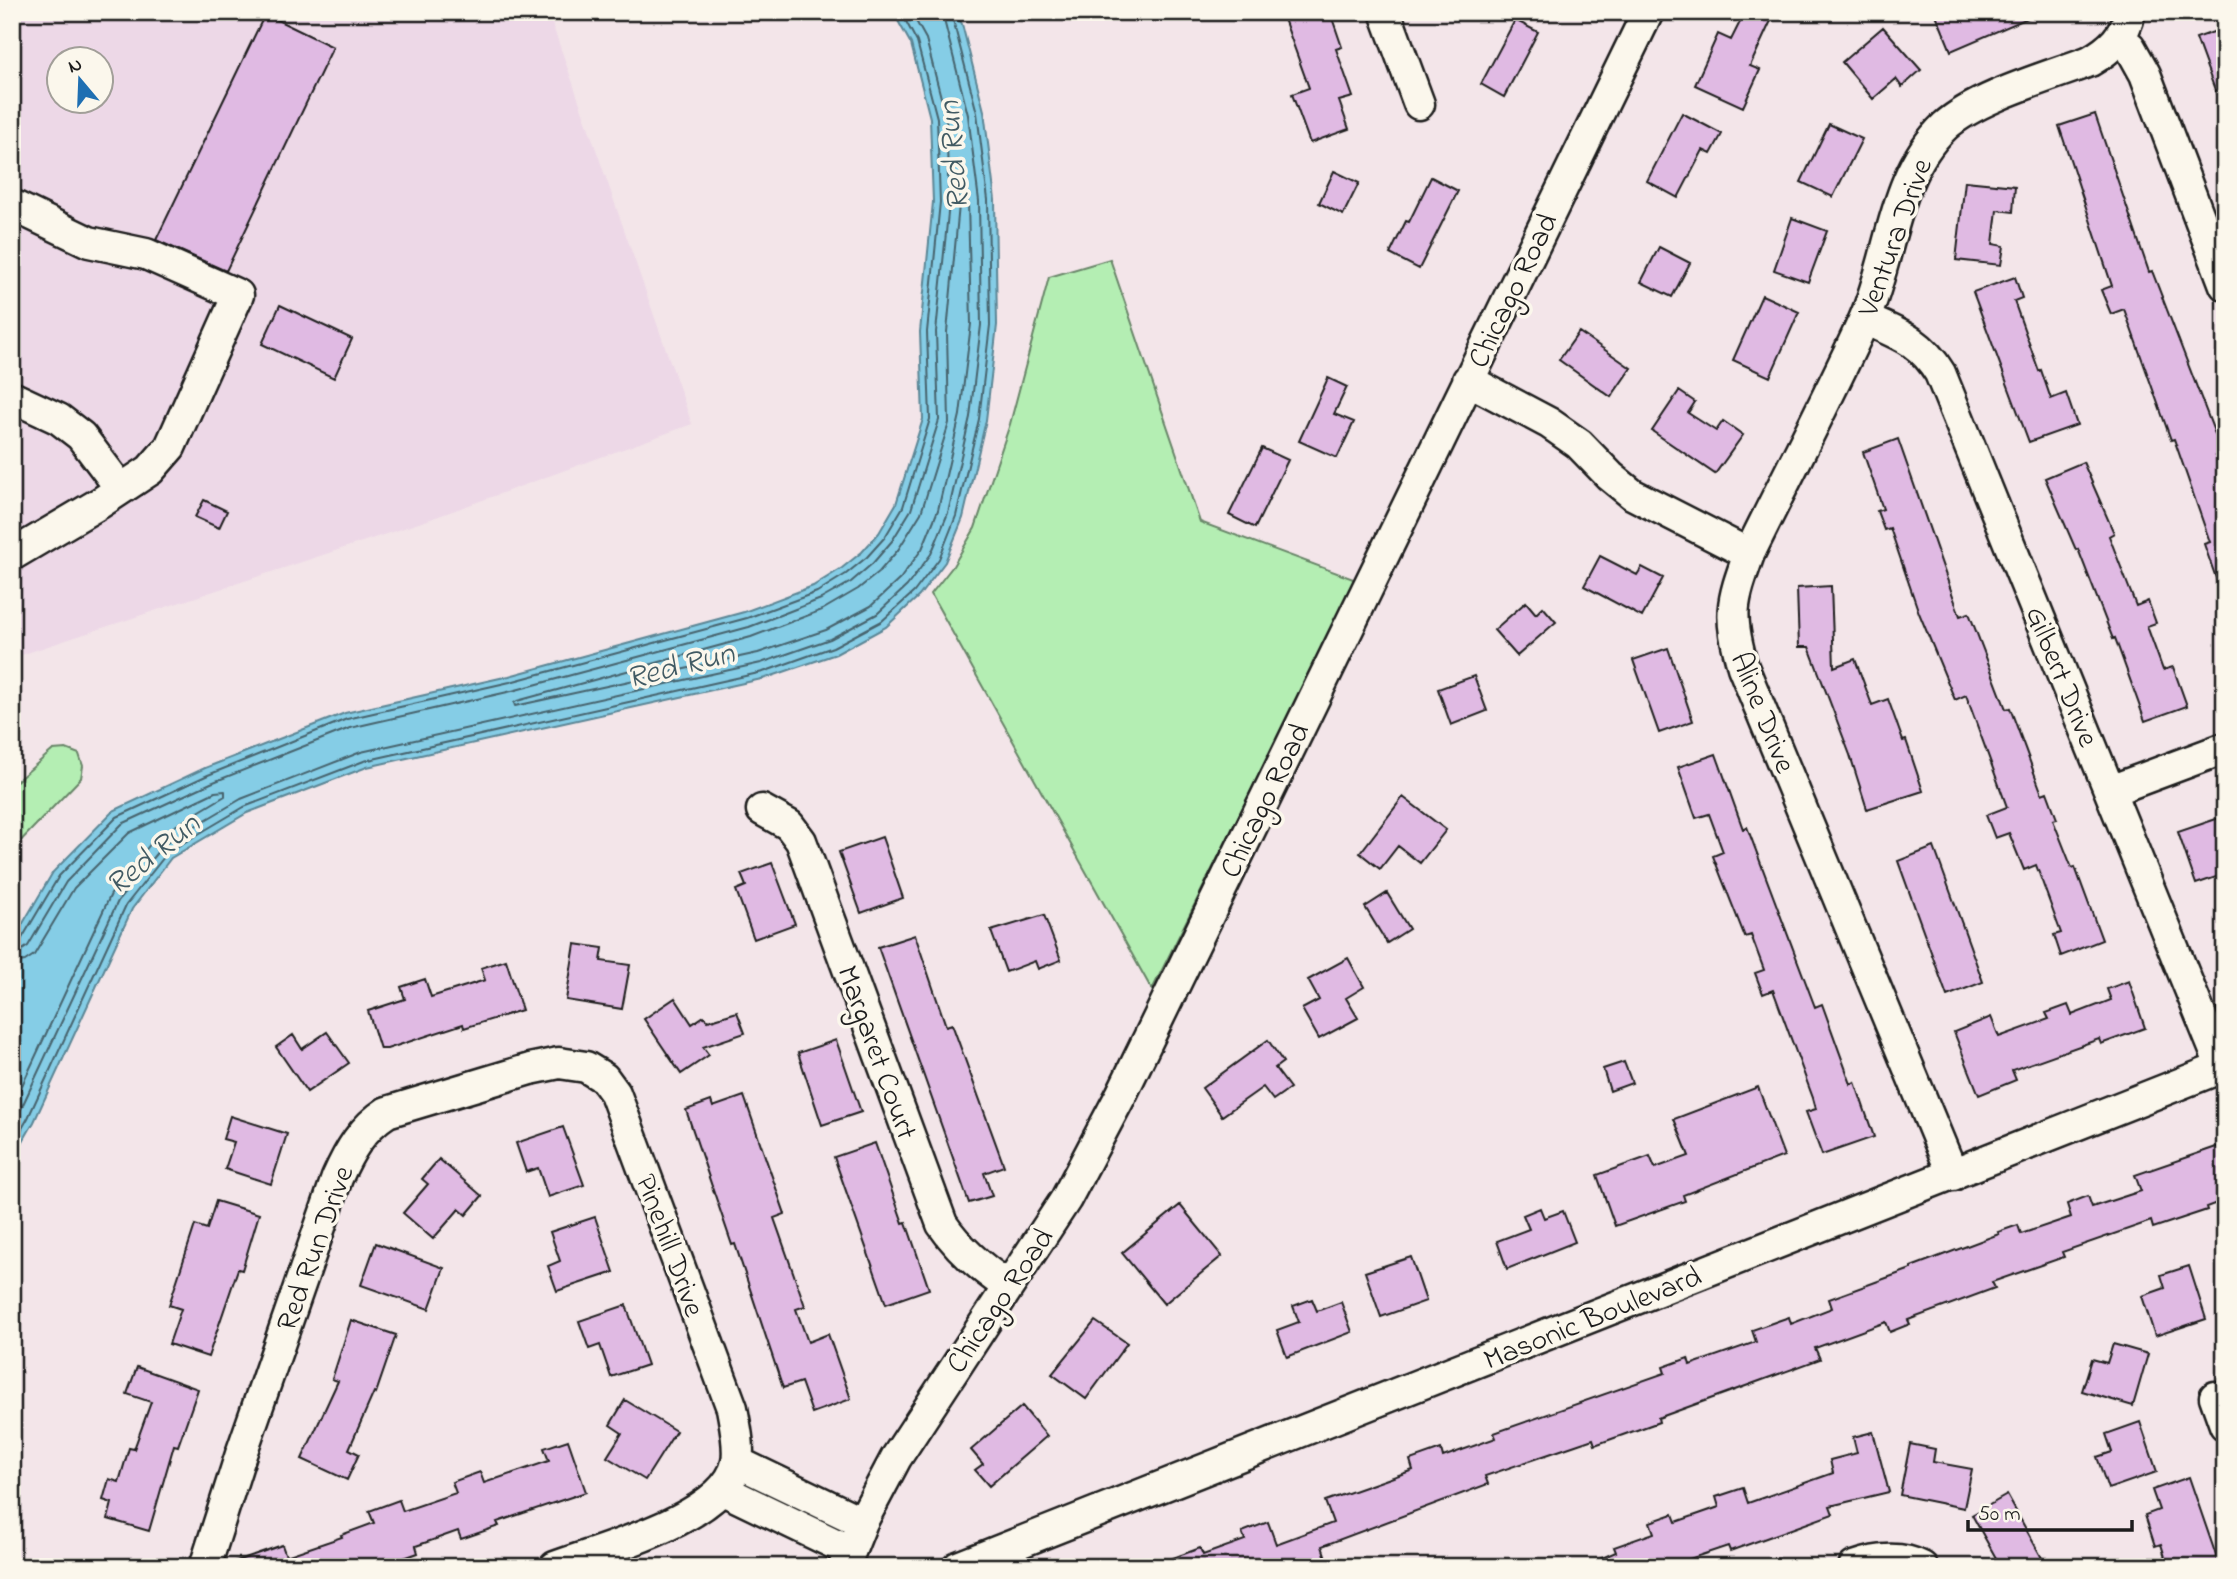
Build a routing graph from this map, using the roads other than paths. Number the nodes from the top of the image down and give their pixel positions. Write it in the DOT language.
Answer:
graph roads {
  1 [pos="1385,12"];
  2 [pos="1648,12"];
  3 [pos="2125,26"];
  4 [pos="1419,104"];
  5 [pos="14,209"];
  6 [pos="2225,285"];
  7 [pos="1865,319"];
  8 [pos="1468,380"];
  9 [pos="12,397"];
  10 [pos="121,489"];
  11 [pos="1749,554"];
  12 [pos="12,555"];
  13 [pos="2225,748"];
  14 [pos="2110,792"];
  15 [pos="762,810"];
  16 [pos="559,1063"];
  17 [pos="2223,1067"];
  18 [pos="1952,1175"];
  19 [pos="1008,1286"];
  20 [pos="2215,1397"];
  21 [pos="2225,1425"];
  22 [pos="737,1462"];
  23 [pos="723,1490"];
  24 [pos="862,1522"];
  25 [pos="1015,1557"];
  26 [pos="847,1559"];
  27 [pos="205,1567"];
  28 [pos="555,1567"];
  29 [pos="958,1567"];
  30 [pos="1854,1567"];
  31 [pos="1922,1567"];
  1 -- 4 [label="street"];
  2 -- 8 [label="street, Chicago Road"];
  3 -- 6 [label="street"];
  3 -- 7 [label="street, Ventura Drive"];
  5 -- 10 [label="street"];
  7 -- 11 [label="street, Ventura Drive"];
  7 -- 14 [label="street, Gilbert Drive"];
  8 -- 11 [label="street"];
  8 -- 19 [label="street, Chicago Road"];
  9 -- 10 [label="street"];
  10 -- 12 [label="street"];
  11 -- 18 [label="street, Aline Drive"];
  13 -- 14 [label="street"];
  14 -- 17 [label="street, Gilbert Drive"];
  15 -- 19 [label="street, Margaret Court"];
  16 -- 22 [label="street, Pinehill Drive"];
  16 -- 27 [label="street, Red Run Drive"];
  17 -- 18 [label="street, Masonic Boulevard"];
  18 -- 25 [label="street, Masonic Boulevard"];
  19 -- 24 [label="street, Chicago Road"];
  20 -- 21 [label="street"];
  22 -- 23 [label="street, Pinehill Drive"];
  22 -- 24 [label="street"];
  23 -- 26 [label="street"];
  23 -- 28 [label="street"];
  24 -- 26 [label="street, Chicago Road"];
  25 -- 29 [label="street, Masonic Boulevard"];
  30 -- 31 [label="street"];
}
